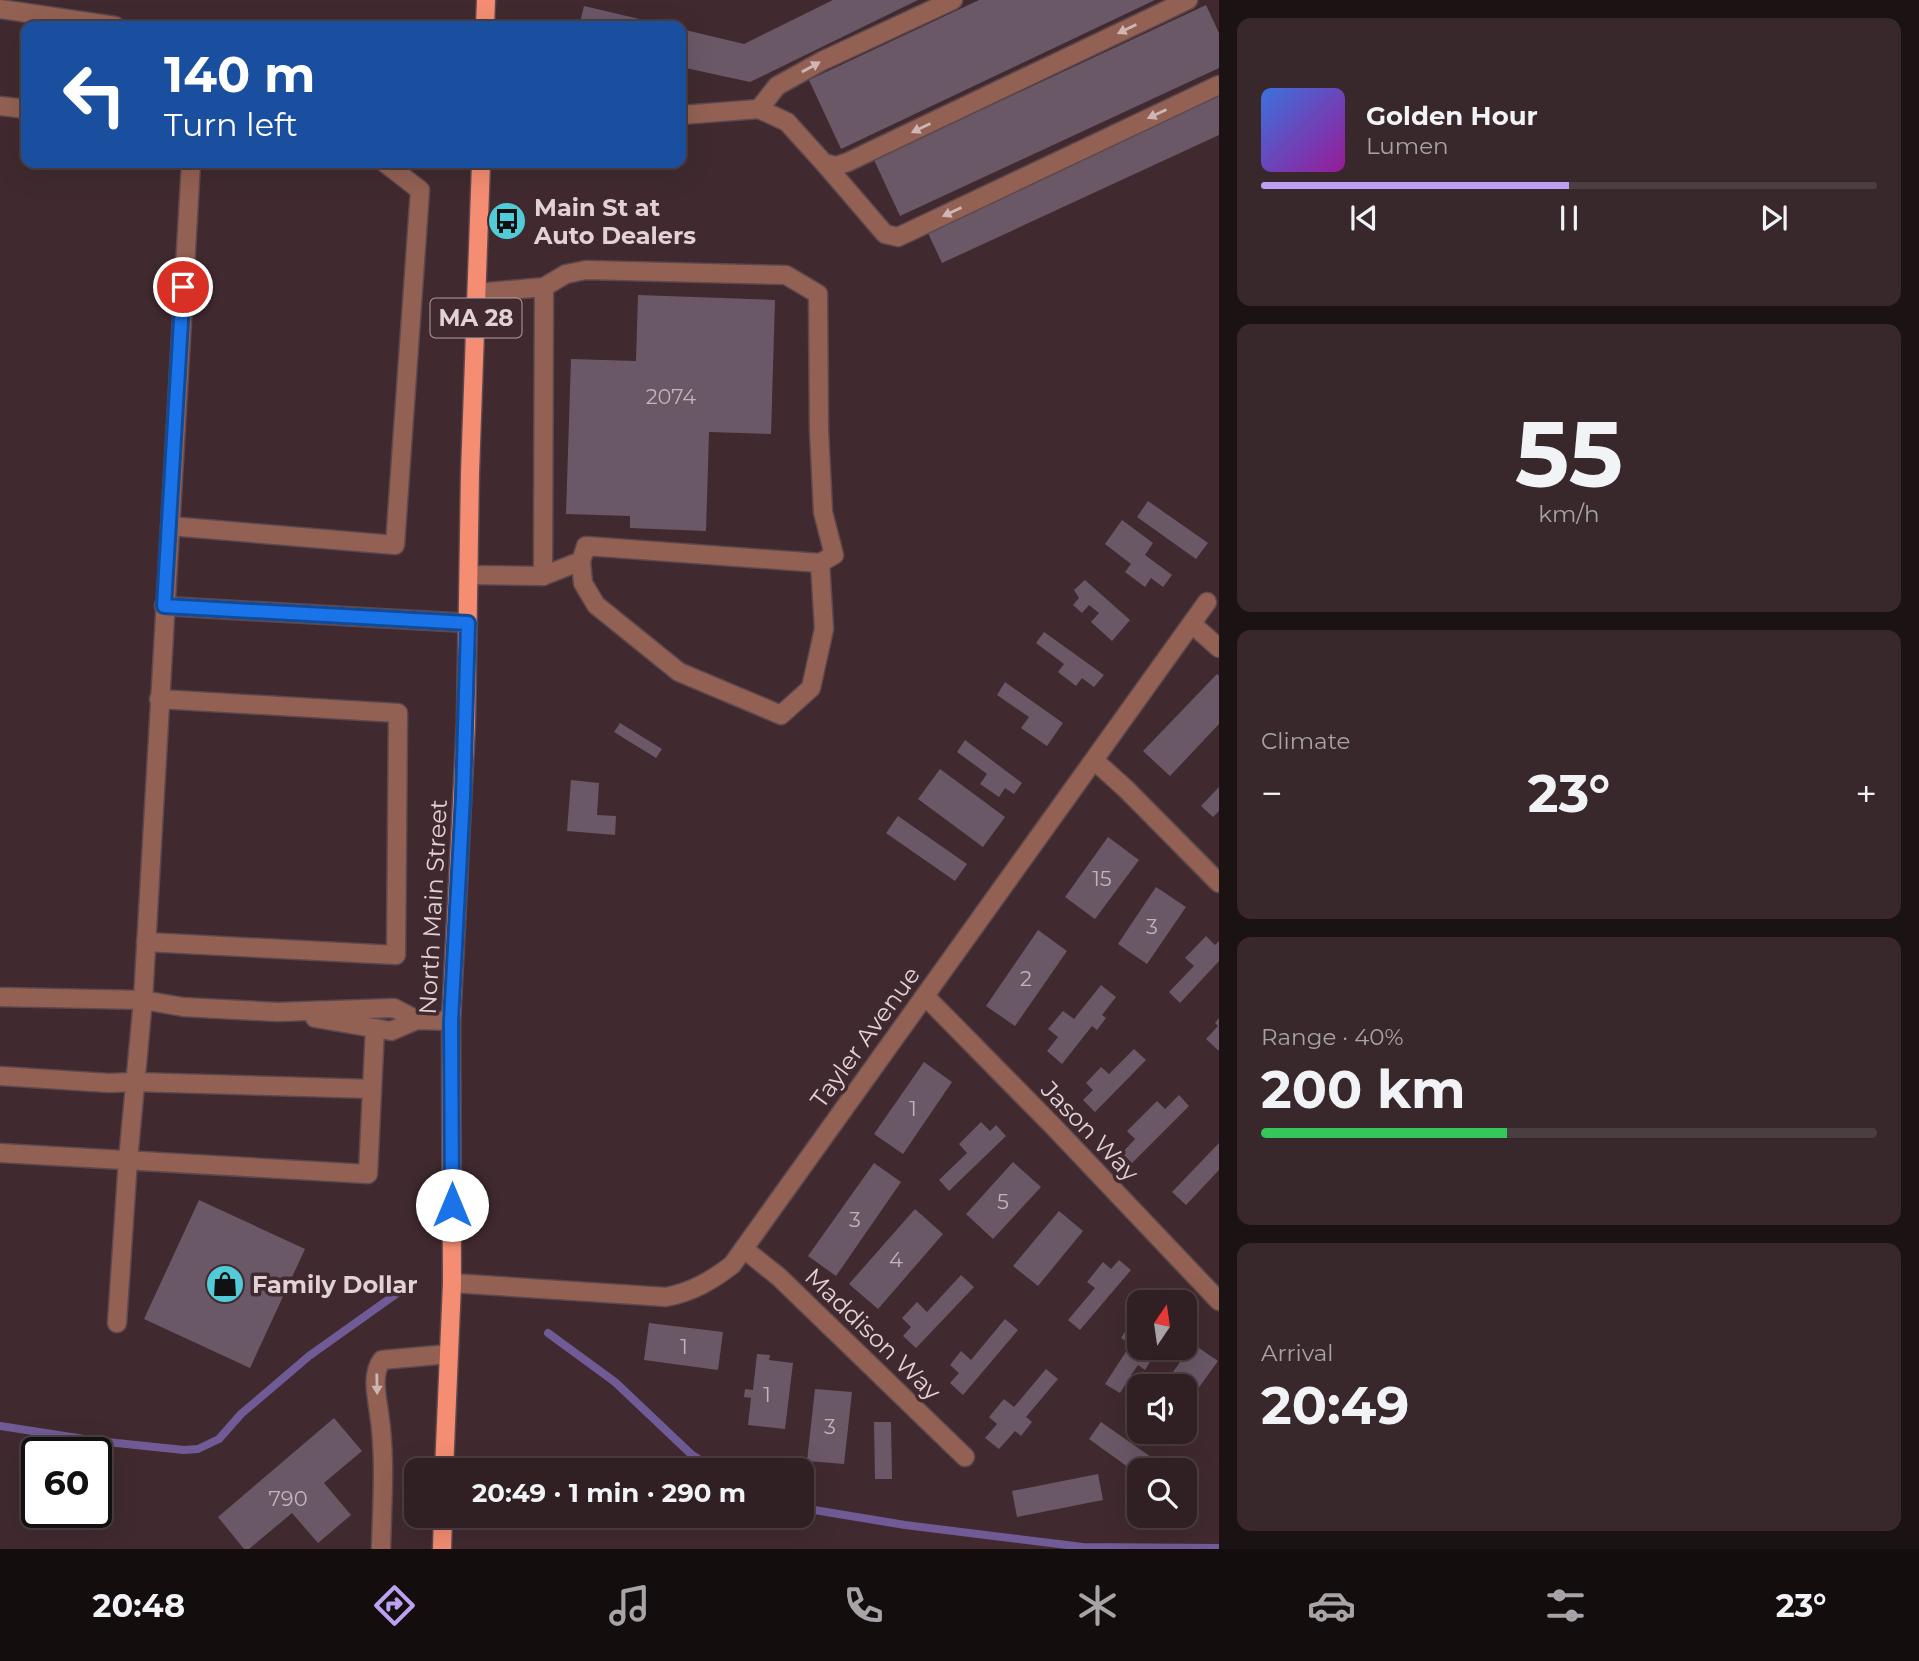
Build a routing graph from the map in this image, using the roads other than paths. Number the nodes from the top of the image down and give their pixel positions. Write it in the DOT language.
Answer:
graph roads {
  1 [pos="486,0"];
  2 [pos="953,0"];
  3 [pos="1188,0"];
  4 [pos="0,9"];
  5 [pos="81,21"];
  6 [pos="485,21"];
  7 [pos="1219,85"];
  8 [pos="0,106"];
  9 [pos="21,108"];
  10 [pos="759,109"];
  11 [pos="686,115"];
  12 [pos="824,163"];
  13 [pos="191,168"];
  14 [pos="391,168"];
  15 [pos="481,168"];
  16 [pos="544,287"];
  17 [pos="477,293"];
  18 [pos="170,526"];
  19 [pos="581,561"];
  20 [pos="820,563"];
  21 [pos="469,575"];
  22 [pos="543,576"];
  23 [pos="1207,602"];
  24 [pos="164,606"];
  25 [pos="468,623"];
  26 [pos="1192,624"];
  27 [pos="1219,648"];
  28 [pos="159,699"];
  29 [pos="1095,761"];
  30 [pos="1219,883"];
  31 [pos="146,942"];
  32 [pos="925,996"];
  33 [pos="0,997"];
  34 [pos="143,1000"];
  35 [pos="277,1012"];
  36 [pos="417,1020"];
  37 [pos="451,1021"];
  38 [pos="375,1028"];
  39 [pos="0,1076"];
  40 [pos="134,1082"];
  41 [pos="372,1089"];
  42 [pos="0,1153"];
  43 [pos="128,1160"];
  44 [pos="744,1249"];
  45 [pos="452,1283"];
  46 [pos="1219,1301"];
  47 [pos="117,1322"];
  48 [pos="449,1354"];
  49 [pos="965,1457"];
  50 [pos="445,1458"];
  51 [pos="443,1528"];
  52 [pos="381,1549"];
  53 [pos="442,1549"];
  1 -- 6 [label="main road"];
  10 -- 2 [label="street, one-way"];
  3 -- 12 [label="street, one-way"];
  4 -- 5 [label="street"];
  7 -- 12 [label="street, one-way"];
  8 -- 9 [label="street"];
  10 -- 11 [label="street"];
  10 -- 12 [label="street"];
  13 -- 18 [label="street"];
  14 -- 18 [label="street"];
  15 -- 17 [label="main road, MA 28"];
  16 -- 17 [label="street"];
  16 -- 20 [label="street"];
  16 -- 22 [label="street"];
  17 -- 21 [label="main road, North Main Street / MA 28"];
  18 -- 24 [label="street"];
  19 -- 20 [label="street"];
  19 -- 20 [label="street"];
  19 -- 22 [label="street"];
  21 -- 22 [label="street"];
  21 -- 25 [label="main road, North Main Street / MA 28"];
  23 -- 26 [label="street, Tayler Avenue"];
  24 -- 25 [label="street"];
  24 -- 28 [label="street"];
  25 -- 37 [label="main road, North Main Street / MA 28"];
  26 -- 27 [label="street"];
  26 -- 29 [label="street, Tayler Avenue"];
  28 -- 31 [label="street"];
  28 -- 31 [label="street"];
  29 -- 30 [label="street"];
  29 -- 32 [label="street, Tayler Avenue"];
  31 -- 34 [label="street"];
  32 -- 44 [label="street, Tayler Avenue"];
  32 -- 46 [label="street, Jason Way"];
  33 -- 34 [label="street"];
  34 -- 35 [label="street"];
  34 -- 40 [label="street"];
  35 -- 36 [label="street"];
  35 -- 38 [label="street"];
  36 -- 37 [label="street"];
  36 -- 38 [label="street"];
  37 -- 45 [label="main road, North Main Street / MA 28"];
  38 -- 41 [label="street"];
  39 -- 40 [label="street"];
  40 -- 41 [label="street"];
  40 -- 43 [label="street"];
  41 -- 43 [label="street"];
  42 -- 43 [label="street"];
  43 -- 47 [label="street"];
  44 -- 45 [label="street, Tayler Avenue"];
  44 -- 49 [label="street, Maddison Way"];
  45 -- 48 [label="main road, North Main Street / MA 28"];
  48 -- 50 [label="main road, North Main Street / MA 28"];
  48 -- 52 [label="street, one-way"];
  51 -- 53 [label="main road"];
}
